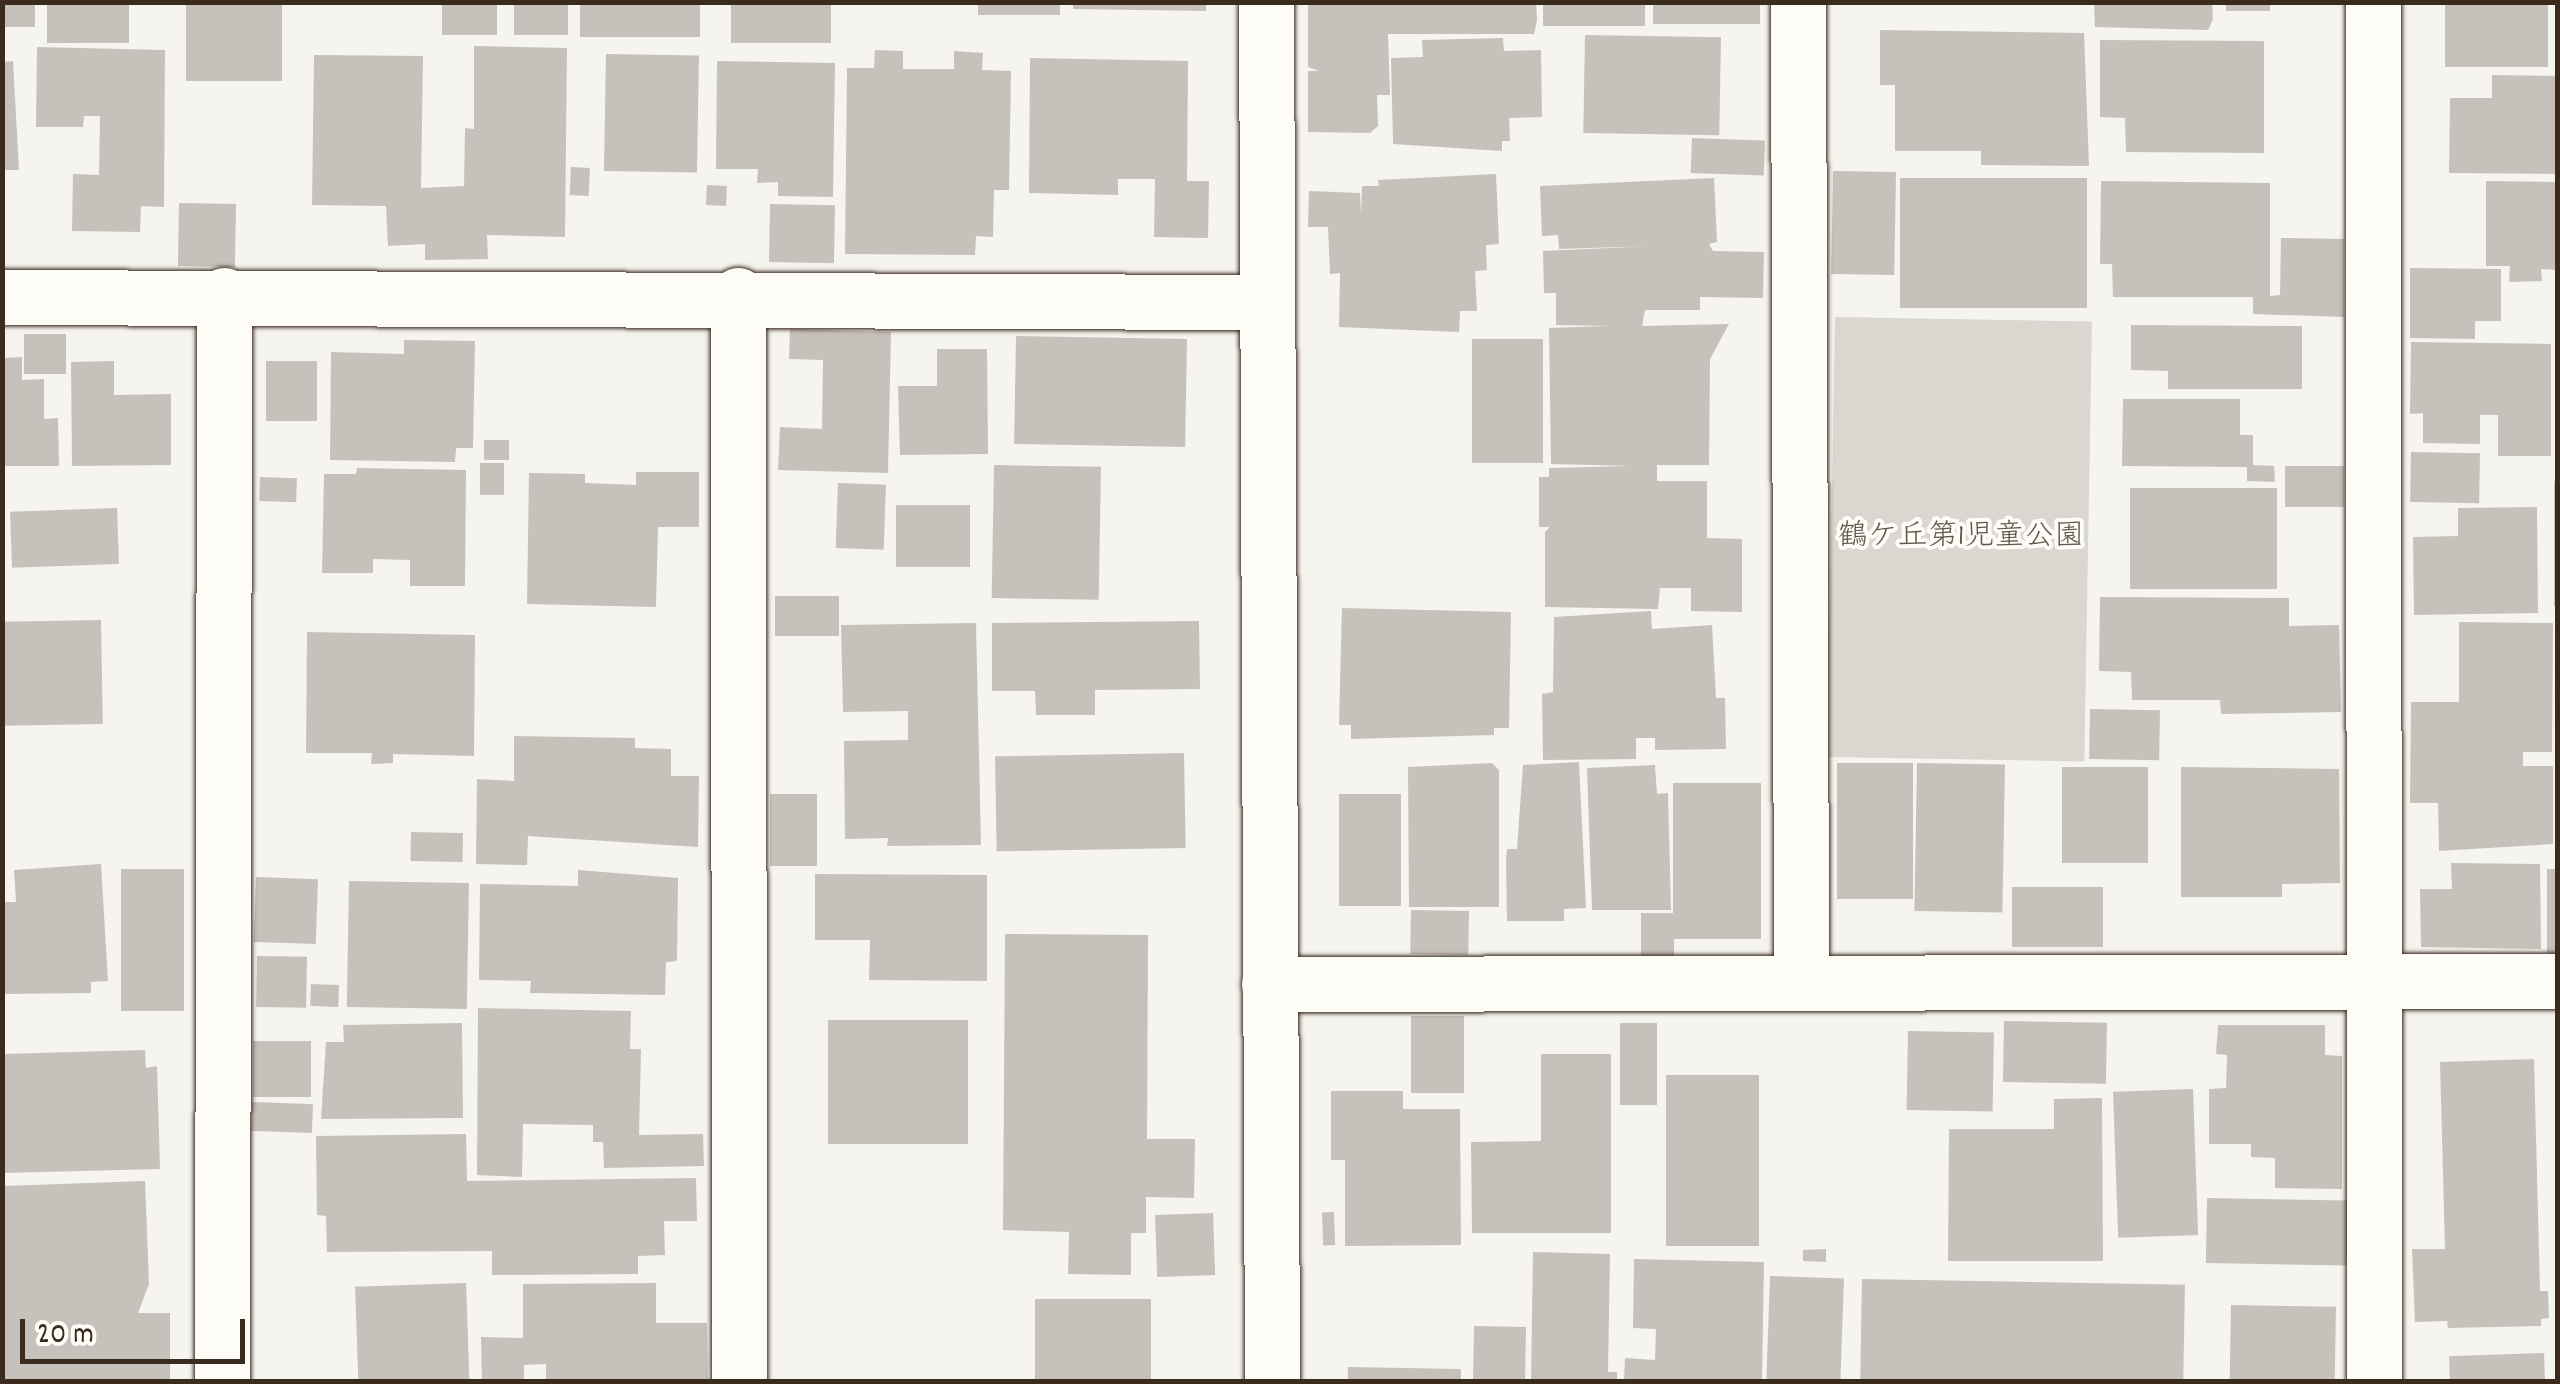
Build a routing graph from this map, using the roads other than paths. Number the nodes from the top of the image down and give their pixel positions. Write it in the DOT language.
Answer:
graph roads {
  1 [pos="1266,2"];
  2 [pos="1798,2"];
  3 [pos="2373,2"];
  4 [pos="224,295"];
  5 [pos="738,295"];
  6 [pos="2,297"];
  7 [pos="1266,302"];
  8 [pos="2558,981"];
  9 [pos="2378,982"];
  10 [pos="1268,984"];
  11 [pos="1801,984"];
  12 [pos="222,1382"];
  13 [pos="739,1382"];
  14 [pos="1272,1382"];
  15 [pos="2374,1382"];
  1 -- 7 [label="street"];
  2 -- 11 [label="street"];
  3 -- 9 [label="street"];
  4 -- 5 [label="street"];
  4 -- 6 [label="street"];
  4 -- 12 [label="street"];
  5 -- 7 [label="street"];
  5 -- 13 [label="street"];
  7 -- 10 [label="street"];
  8 -- 9 [label="street"];
  9 -- 11 [label="street"];
  9 -- 15 [label="street"];
  10 -- 11 [label="street"];
  10 -- 14 [label="street"];
}
